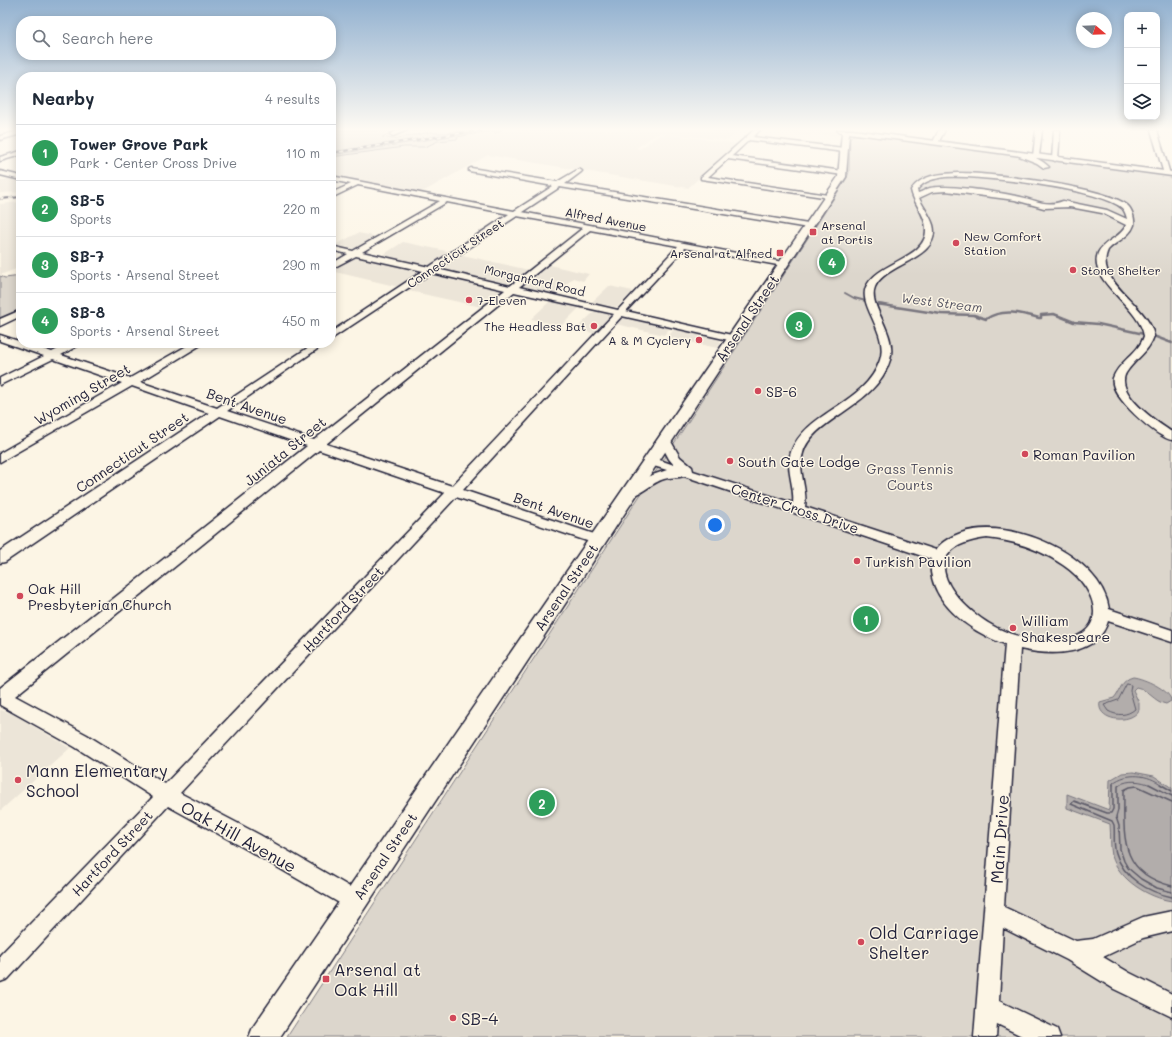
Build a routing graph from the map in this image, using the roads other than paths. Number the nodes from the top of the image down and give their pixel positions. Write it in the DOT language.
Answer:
graph roads {
  1 [pos="524,178"];
  2 [pos="568,178"];
  3 [pos="706,178"];
  4 [pos="839,178"];
  5 [pos="931,178"];
  6 [pos="1003,178"];
  7 [pos="1038,178"];
  8 [pos="1049,178"];
  9 [pos="336,179"];
  10 [pos="1024,181"];
  11 [pos="358,184"];
  12 [pos="559,184"];
  13 [pos="1069,189"];
  14 [pos="336,194"];
  15 [pos="828,196"];
  16 [pos="915,197"];
  17 [pos="1039,197"];
  18 [pos="1016,198"];
  19 [pos="1048,198"];
  20 [pos="446,200"];
  21 [pos="1070,205"];
  22 [pos="515,213"];
  23 [pos="1130,225"];
  24 [pos="808,226"];
  25 [pos="589,227"];
  26 [pos="683,245"];
  27 [pos="336,249"];
  28 [pos="356,253"];
  29 [pos="336,264"];
  30 [pos="783,264"];
  31 [pos="430,270"];
  32 [pos="512,288"];
  33 [pos="620,313"];
  34 [pos="16,316"];
  35 [pos="0,323"];
  36 [pos="336,333"];
  37 [pos="0,338"];
  38 [pos="733,338"];
  39 [pos="16,344"];
  40 [pos="29,348"];
  41 [pos="68,348"];
  42 [pos="191,348"];
  43 [pos="314,348"];
  44 [pos="52,356"];
  45 [pos="0,382"];
  46 [pos="131,382"];
  47 [pos="219,412"];
  48 [pos="1172,437"];
  49 [pos="665,440"];
  50 [pos="317,445"];
  51 [pos="0,458"];
  52 [pos="651,461"];
  53 [pos="696,476"];
  54 [pos="453,492"];
  55 [pos="627,496"];
  56 [pos="798,509"];
  57 [pos="598,540"];
  58 [pos="939,556"];
  59 [pos="0,558"];
  60 [pos="1102,612"];
  61 [pos="1172,636"];
  62 [pos="1013,641"];
  63 [pos="0,697"];
  64 [pos="166,795"];
  65 [pos="355,902"];
  66 [pos="994,913"];
  67 [pos="1172,921"];
  68 [pos="1075,952"];
  69 [pos="0,971"];
  70 [pos="1172,1006"];
  71 [pos="987,1007"];
  72 [pos="263,1037"];
  73 [pos="985,1037"];
  74 [pos="1049,1037"];
  1 -- 12 [label="street"];
  2 -- 12 [label="street, Connecticut Street"];
  3 -- 15 [label="street"];
  4 -- 15 [label="main road, Arsenal Street"];
  5 -- 16 [label="street"];
  6 -- 10 [label="street"];
  7 -- 10 [label="street"];
  8 -- 13 [label="street"];
  9 -- 11 [label="street, Alfred Avenue"];
  10 -- 13 [label="street"];
  11 -- 14 [label="street"];
  11 -- 20 [label="street, Alfred Avenue"];
  12 -- 22 [label="street, Connecticut Street"];
  12 -- 24 [label="street"];
  13 -- 23 [label="street"];
  15 -- 24 [label="main road, Arsenal Street"];
  16 -- 18 [label="street"];
  16 -- 56 [label="street"];
  17 -- 18 [label="street"];
  18 -- 21 [label="street"];
  19 -- 21 [label="street"];
  20 -- 22 [label="street, Alfred Avenue"];
  20 -- 28 [label="street"];
  21 -- 23 [label="street"];
  22 -- 25 [label="street, Alfred Avenue"];
  22 -- 31 [label="street, Connecticut Street"];
  23 -- 48 [label="street"];
  24 -- 30 [label="main road, Arsenal Street"];
  25 -- 26 [label="street, Alfred Avenue"];
  25 -- 32 [label="street, Juniata Street"];
  26 -- 30 [label="street, Alfred Avenue"];
  26 -- 33 [label="street, Hartford Street"];
  27 -- 28 [label="street, Morganford Road"];
  28 -- 29 [label="street"];
  28 -- 31 [label="street, Morganford Road"];
  30 -- 38 [label="main road, Arsenal Street"];
  31 -- 32 [label="street, Morganford Road"];
  31 -- 36 [label="street, Connecticut Street"];
  32 -- 33 [label="street, Morganford Road"];
  32 -- 50 [label="street, Juniata Street"];
  33 -- 38 [label="street, Morganford Road"];
  33 -- 54 [label="street, Hartford Street"];
  34 -- 35 [label="street"];
  37 -- 39 [label="street, Bent Avenue"];
  38 -- 49 [label="main road, Arsenal Street"];
  40 -- 44 [label="street, Bent Avenue"];
  41 -- 44 [label="street"];
  42 -- 46 [label="street, Wyoming Street"];
  43 -- 47 [label="street, Connecticut Street"];
  44 -- 45 [label="street"];
  44 -- 46 [label="street, Bent Avenue"];
  46 -- 47 [label="street, Bent Avenue"];
  46 -- 51 [label="street, Wyoming Street"];
  47 -- 50 [label="street, Bent Avenue"];
  47 -- 59 [label="street, Connecticut Street"];
  49 -- 52 [label="main road, Arsenal Street"];
  49 -- 53 [label="street"];
  50 -- 54 [label="street, Bent Avenue"];
  50 -- 63 [label="street, Juniata Street"];
  52 -- 53 [label="street, Center Cross Drive"];
  52 -- 55 [label="main road, Arsenal Street"];
  53 -- 55 [label="street"];
  53 -- 56 [label="street, Center Cross Drive"];
  54 -- 57 [label="street, Bent Avenue"];
  54 -- 64 [label="street, Hartford Street"];
  55 -- 57 [label="main road, Arsenal Street"];
  56 -- 58 [label="street, Center Cross Drive"];
  57 -- 65 [label="main road, Arsenal Street"];
  58 -- 60 [label="street"];
  58 -- 62 [label="street"];
  60 -- 61 [label="street"];
  60 -- 62 [label="street"];
  62 -- 66 [label="street, Main Drive"];
  63 -- 64 [label="street, Oak Hill Avenue"];
  64 -- 65 [label="street, Oak Hill Avenue"];
  64 -- 69 [label="street, Hartford Street"];
  65 -- 72 [label="main road, Arsenal Street"];
  66 -- 68 [label="street"];
  66 -- 71 [label="street, Main Drive"];
  67 -- 68 [label="street"];
  68 -- 70 [label="street"];
  71 -- 73 [label="street, Main Drive"];
  71 -- 74 [label="street"];
}
